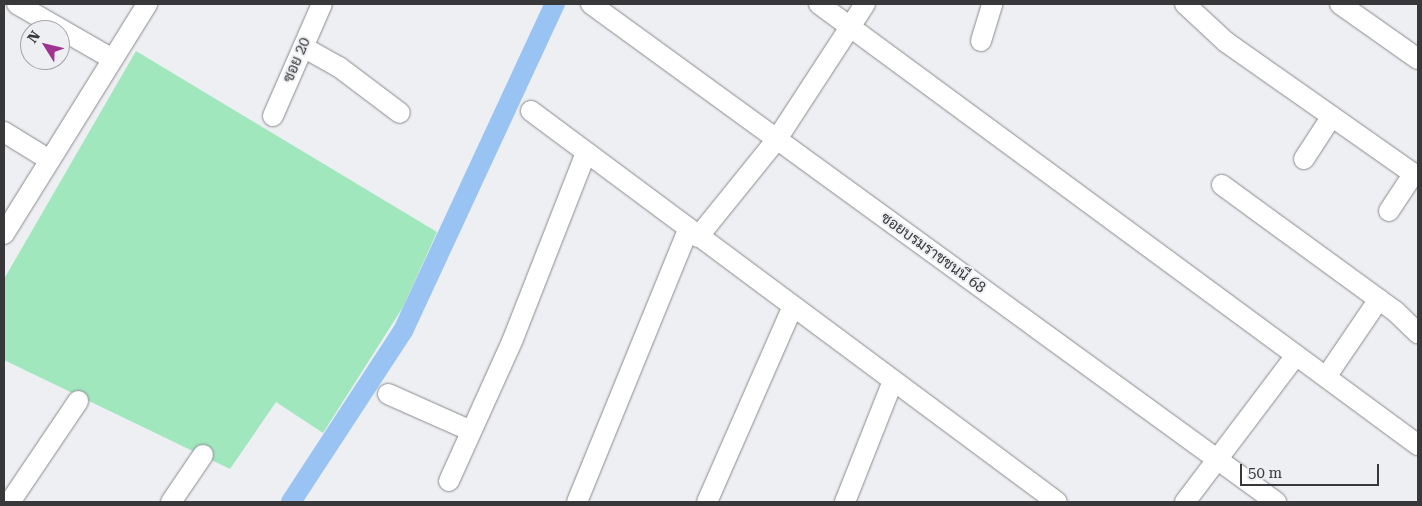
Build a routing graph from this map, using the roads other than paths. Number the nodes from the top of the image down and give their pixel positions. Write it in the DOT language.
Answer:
graph roads {
  1 [pos="17,4"];
  2 [pos="147,4"];
  3 [pos="322,4"];
  4 [pos="591,4"];
  5 [pos="819,4"];
  6 [pos="865,4"];
  7 [pos="992,4"];
  8 [pos="1185,4"];
  9 [pos="1340,4"];
  10 [pos="853,28"];
  11 [pos="981,42"];
  12 [pos="303,47"];
  13 [pos="1417,56"];
  14 [pos="111,58"];
  15 [pos="531,112"];
  16 [pos="400,113"];
  17 [pos="273,116"];
  18 [pos="1332,116"];
  19 [pos="4,132"];
  20 [pos="777,139"];
  21 [pos="586,153"];
  22 [pos="48,159"];
  23 [pos="1304,159"];
  24 [pos="1416,175"];
  25 [pos="1222,186"];
  26 [pos="1389,211"];
  27 [pos="693,233"];
  28 [pos="4,234"];
  29 [pos="1379,299"];
  30 [pos="792,306"];
  31 [pos="1418,333"];
  32 [pos="1296,355"];
  33 [pos="1326,377"];
  34 [pos="893,381"];
  35 [pos="388,394"];
  36 [pos="78,401"];
  37 [pos="469,430"];
  38 [pos="1418,445"];
  39 [pos="203,455"];
  40 [pos="1217,460"];
  41 [pos="449,481"];
  42 [pos="10,502"];
  43 [pos="172,502"];
  44 [pos="577,502"];
  45 [pos="707,502"];
  46 [pos="844,502"];
  47 [pos="1057,502"];
  48 [pos="1185,502"];
  49 [pos="1276,502"];
  1 -- 14 [label="street"];
  2 -- 14 [label="street"];
  3 -- 12 [label="street, ซอย 20"];
  4 -- 20 [label="street, ซอยบรมราชชนนี 68"];
  5 -- 10 [label="street"];
  6 -- 10 [label="street"];
  7 -- 11 [label="street"];
  8 -- 18 [label="street"];
  9 -- 13 [label="street"];
  10 -- 20 [label="street"];
  10 -- 32 [label="street"];
  12 -- 16 [label="street"];
  12 -- 17 [label="street, ซอย 20"];
  14 -- 22 [label="street"];
  15 -- 21 [label="street"];
  18 -- 23 [label="street"];
  18 -- 24 [label="street"];
  19 -- 22 [label="street"];
  20 -- 27 [label="street"];
  20 -- 40 [label="street, ซอยบรมราชชนนี 68"];
  21 -- 27 [label="street"];
  21 -- 37 [label="street"];
  22 -- 28 [label="street"];
  24 -- 26 [label="street"];
  25 -- 29 [label="street"];
  27 -- 30 [label="street"];
  27 -- 44 [label="street"];
  29 -- 31 [label="street"];
  29 -- 33 [label="street"];
  30 -- 34 [label="street"];
  30 -- 45 [label="street"];
  32 -- 33 [label="street"];
  32 -- 40 [label="street"];
  33 -- 38 [label="street"];
  34 -- 46 [label="street"];
  34 -- 47 [label="street"];
  35 -- 37 [label="street"];
  36 -- 42 [label="street"];
  37 -- 41 [label="street"];
  39 -- 43 [label="street"];
  40 -- 48 [label="street"];
  40 -- 49 [label="street, ซอยบรมราชชนนี 68"];
}
